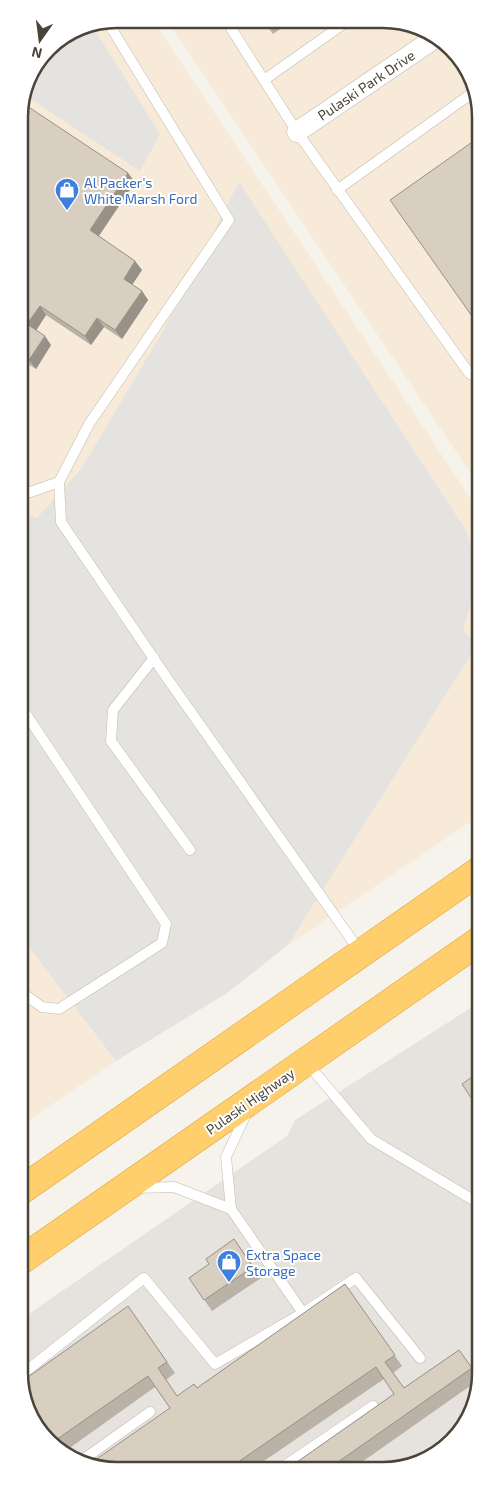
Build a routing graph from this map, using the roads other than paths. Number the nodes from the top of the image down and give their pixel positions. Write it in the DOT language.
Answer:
graph roads {
  1 [pos="111,28"];
  2 [pos="230,28"];
  3 [pos="338,28"];
  4 [pos="430,41"];
  5 [pos="264,80"];
  6 [pos="469,95"];
  7 [pos="297,132"];
  8 [pos="337,190"];
  9 [pos="472,375"];
  10 [pos="59,482"];
  11 [pos="28,493"];
  12 [pos="154,658"];
  13 [pos="28,717"];
  14 [pos="190,850"];
  15 [pos="471,876"];
  16 [pos="471,947"];
  17 [pos="362,954"];
  18 [pos="28,997"];
  19 [pos="306,1062"];
  20 [pos="252,1100"];
  21 [pos="28,1185"];
  22 [pos="125,1188"];
  23 [pos="471,1199"];
  24 [pos="231,1209"];
  25 [pos="28,1255"];
  26 [pos="303,1313"];
  27 [pos="420,1358"];
  28 [pos="28,1369"];
  29 [pos="373,1406"];
  30 [pos="150,1412"];
  31 [pos="86,1457"];
  32 [pos="290,1462"];
  1 -- 10 [label="lane"];
  2 -- 5 [label="lane"];
  3 -- 5 [label="lane"];
  4 -- 7 [label="street, Pulaski Park Drive"];
  5 -- 7 [label="lane"];
  6 -- 8 [label="lane"];
  7 -- 8 [label="lane"];
  8 -- 9 [label="lane"];
  10 -- 11 [label="lane"];
  10 -- 12 [label="lane"];
  12 -- 14 [label="lane"];
  12 -- 17 [label="lane"];
  13 -- 18 [label="lane"];
  15 -- 17 [label="highway"];
  16 -- 19 [label="highway, Pulaski Highway"];
  17 -- 21 [label="highway"];
  19 -- 20 [label="highway, Pulaski Highway"];
  19 -- 23 [label="lane"];
  20 -- 22 [label="highway, Pulaski Highway"];
  20 -- 24 [label="lane"];
  22 -- 24 [label="lane"];
  22 -- 25 [label="highway, Pulaski Highway"];
  24 -- 26 [label="lane"];
  26 -- 27 [label="lane"];
  26 -- 28 [label="lane"];
  29 -- 32 [label="lane"];
  30 -- 31 [label="lane"];
}
